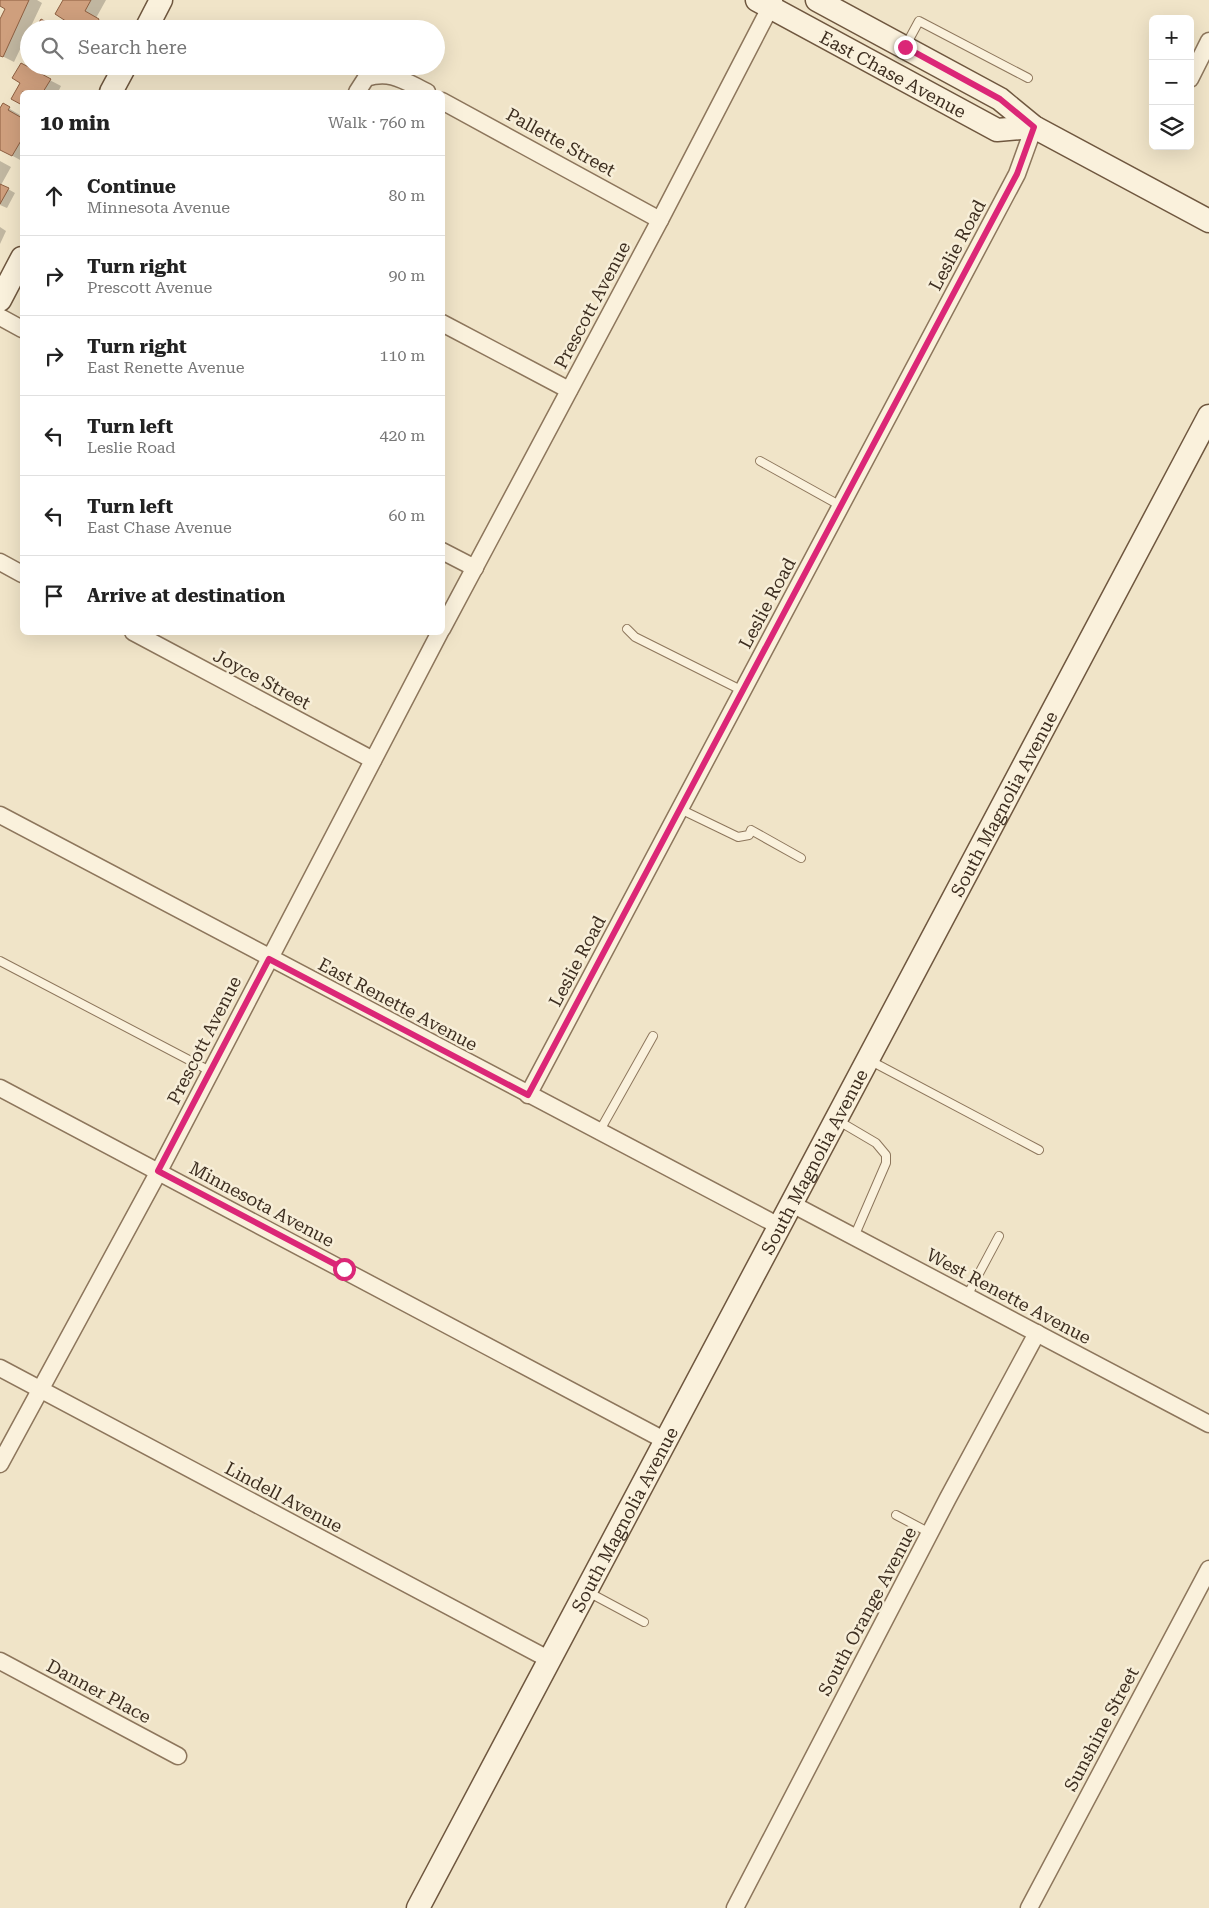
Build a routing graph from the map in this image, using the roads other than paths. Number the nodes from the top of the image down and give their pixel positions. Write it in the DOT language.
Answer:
graph roads {
  1 [pos="161,0"];
  2 [pos="817,0"];
  3 [pos="767,2"];
  4 [pos="151,20"];
  5 [pos="1209,41"];
  6 [pos="905,47"];
  7 [pos="1194,71"];
  8 [pos="120,75"];
  9 [pos="377,75"];
  10 [pos="386,75"];
  11 [pos="1028,78"];
  12 [pos="112,90"];
  13 [pos="358,90"];
  14 [pos="423,90"];
  15 [pos="445,103"];
  16 [pos="1034,127"];
  17 [pos="660,220"];
  18 [pos="1209,221"];
  19 [pos="20,261"];
  20 [pos="3,287"];
  21 [pos="0,317"];
  22 [pos="445,325"];
  23 [pos="20,328"];
  24 [pos="569,390"];
  25 [pos="1209,416"];
  26 [pos="760,462"];
  27 [pos="841,506"];
  28 [pos="445,553"];
  29 [pos="0,562"];
  30 [pos="475,568"];
  31 [pos="20,573"];
  32 [pos="445,623"];
  33 [pos="627,629"];
  34 [pos="138,635"];
  35 [pos="438,635"];
  36 [pos="742,691"];
  37 [pos="372,760"];
  38 [pos="680,809"];
  39 [pos="0,815"];
  40 [pos="801,858"];
  41 [pos="269,959"];
  42 [pos="0,961"];
  43 [pos="652,1036"];
  44 [pos="867,1059"];
  45 [pos="210,1071"];
  46 [pos="0,1088"];
  47 [pos="528,1095"];
  48 [pos="835,1120"];
  49 [pos="599,1132"];
  50 [pos="1039,1150"];
  51 [pos="158,1171"];
  52 [pos="790,1203"];
  53 [pos="779,1226"];
  54 [pos="854,1236"];
  55 [pos="999,1236"];
  56 [pos="967,1296"];
  57 [pos="1037,1333"];
  58 [pos="0,1368"];
  59 [pos="40,1390"];
  60 [pos="1209,1424"];
  61 [pos="664,1440"];
  62 [pos="0,1464"];
  63 [pos="896,1515"];
  64 [pos="930,1533"];
  65 [pos="1209,1569"];
  66 [pos="586,1591"];
  67 [pos="644,1622"];
  68 [pos="550,1660"];
  69 [pos="0,1661"];
  70 [pos="178,1756"];
  71 [pos="418,1908"];
  72 [pos="734,1908"];
  73 [pos="1029,1908"];
  1 -- 4 [label="main road"];
  2 -- 6 [label="main road, East Chase Avenue"];
  3 -- 16 [label="main road, East Chase Avenue"];
  3 -- 17 [label="street, Prescott Avenue"];
  5 -- 7 [label="street"];
  6 -- 11 [label="lane"];
  6 -- 16 [label="main road, East Chase Avenue"];
  8 -- 12 [label="main road"];
  9 -- 13 [label="street"];
  10 -- 14 [label="street"];
  15 -- 17 [label="street, Pallette Street"];
  16 -- 18 [label="main road, East Chase Avenue"];
  16 -- 27 [label="street, Leslie Road"];
  17 -- 24 [label="street, Prescott Avenue"];
  19 -- 20 [label="main road"];
  21 -- 23 [label="street"];
  22 -- 24 [label="street"];
  24 -- 30 [label="street, Prescott Avenue"];
  25 -- 44 [label="main road, South Magnolia Avenue"];
  26 -- 27 [label="lane"];
  27 -- 36 [label="street, Leslie Road"];
  28 -- 30 [label="street"];
  29 -- 31 [label="street"];
  30 -- 32 [label="street, Prescott Avenue"];
  33 -- 36 [label="lane"];
  34 -- 37 [label="street, Joyce Street"];
  35 -- 37 [label="street, Prescott Avenue"];
  36 -- 38 [label="street, Leslie Road"];
  37 -- 41 [label="street, Prescott Avenue"];
  38 -- 40 [label="lane"];
  38 -- 47 [label="street, Leslie Road"];
  39 -- 41 [label="street, East Renette Avenue"];
  41 -- 45 [label="street, Prescott Avenue"];
  41 -- 47 [label="street, East Renette Avenue"];
  42 -- 45 [label="lane"];
  43 -- 49 [label="lane"];
  44 -- 48 [label="main road, South Magnolia Avenue"];
  44 -- 50 [label="lane"];
  45 -- 51 [label="street, Prescott Avenue"];
  46 -- 51 [label="street, Minnesota Avenue"];
  47 -- 49 [label="street, East Renette Avenue"];
  48 -- 52 [label="main road, South Magnolia Avenue"];
  48 -- 54 [label="lane"];
  49 -- 53 [label="street, East Renette Avenue"];
  51 -- 59 [label="street, Prescott Avenue"];
  51 -- 61 [label="street, Minnesota Avenue"];
  52 -- 53 [label="main road, South Magnolia Avenue"];
  52 -- 54 [label="street, West Renette Avenue"];
  53 -- 61 [label="main road, South Magnolia Avenue"];
  54 -- 56 [label="street, West Renette Avenue"];
  55 -- 56 [label="lane"];
  56 -- 57 [label="street, West Renette Avenue"];
  57 -- 60 [label="street, West Renette Avenue"];
  57 -- 64 [label="street, South Orange Avenue"];
  58 -- 59 [label="street, Lindell Avenue"];
  59 -- 62 [label="street, Prescott Avenue"];
  59 -- 68 [label="street, Lindell Avenue"];
  61 -- 66 [label="main road, South Magnolia Avenue"];
  63 -- 64 [label="lane"];
  64 -- 72 [label="street, South Orange Avenue"];
  65 -- 73 [label="street, Sunshine Street"];
  66 -- 67 [label="lane"];
  66 -- 68 [label="main road, South Magnolia Avenue"];
  68 -- 71 [label="main road, South Magnolia Avenue"];
  69 -- 70 [label="street, Danner Place"];
}
